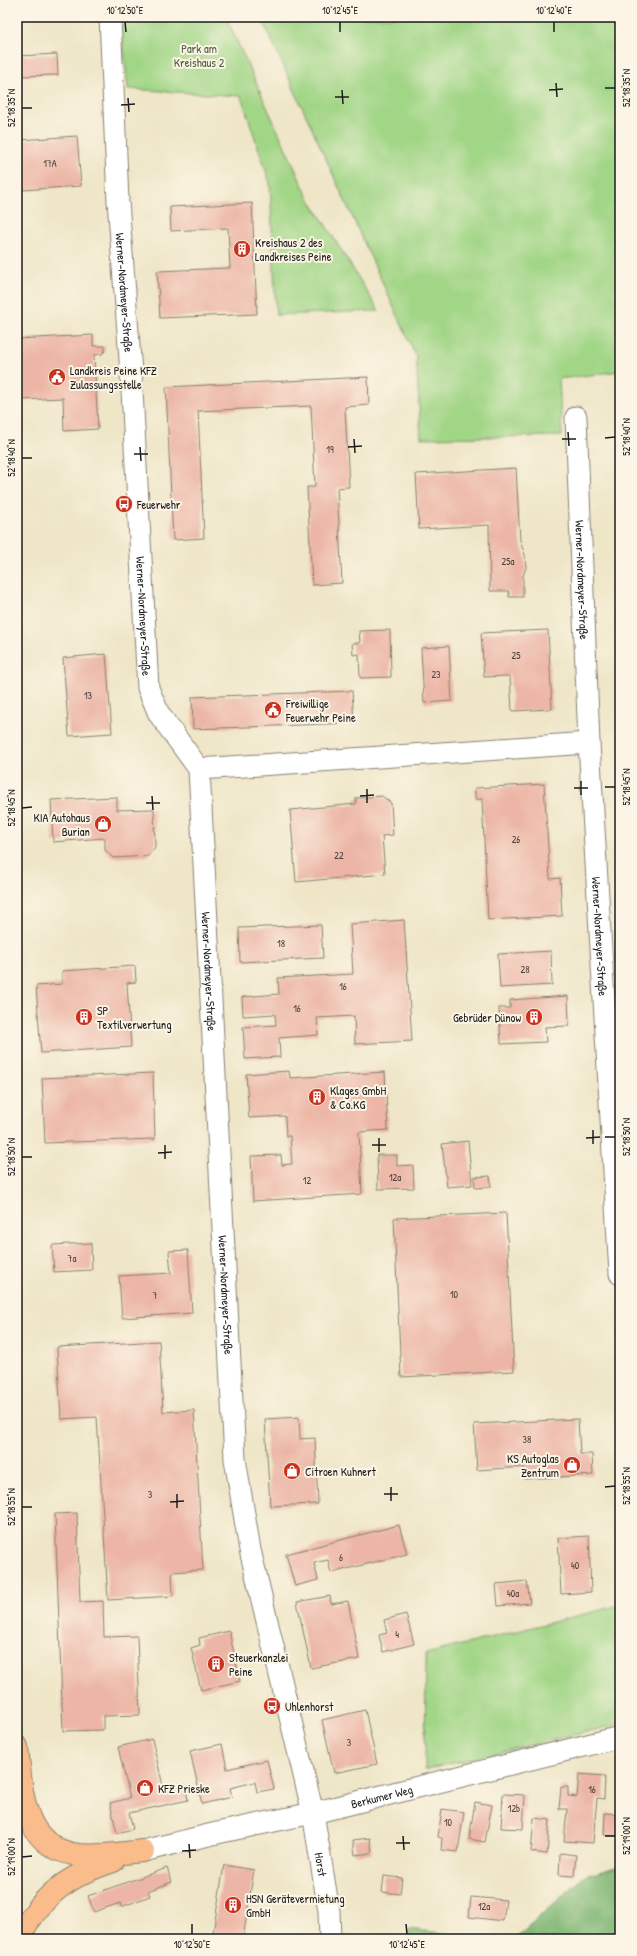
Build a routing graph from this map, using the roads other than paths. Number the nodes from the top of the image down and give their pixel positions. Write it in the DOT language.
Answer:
graph roads {
  1 [pos="110,17"];
  2 [pos="576,418"];
  3 [pos="589,743"];
  4 [pos="199,769"];
  5 [pos="620,1274"];
  6 [pos="620,1737"];
  7 [pos="17,1747"];
  8 [pos="312,1814"];
  9 [pos="143,1851"];
  10 [pos="18,1939"];
  11 [pos="330,1939"];
  1 -- 4 [label="street, Werner-Nordmeyer-Straße"];
  2 -- 3 [label="street, Werner-Nordmeyer-Straße"];
  3 -- 4 [label="street"];
  3 -- 5 [label="street, Werner-Nordmeyer-Straße"];
  4 -- 8 [label="street, Werner-Nordmeyer-Straße"];
  6 -- 8 [label="street, Berkumer Weg"];
  7 -- 9 [label="highway"];
  8 -- 9 [label="street, Berkumer Weg"];
  8 -- 11 [label="street, Horst"];
  9 -- 10 [label="highway"];
}
